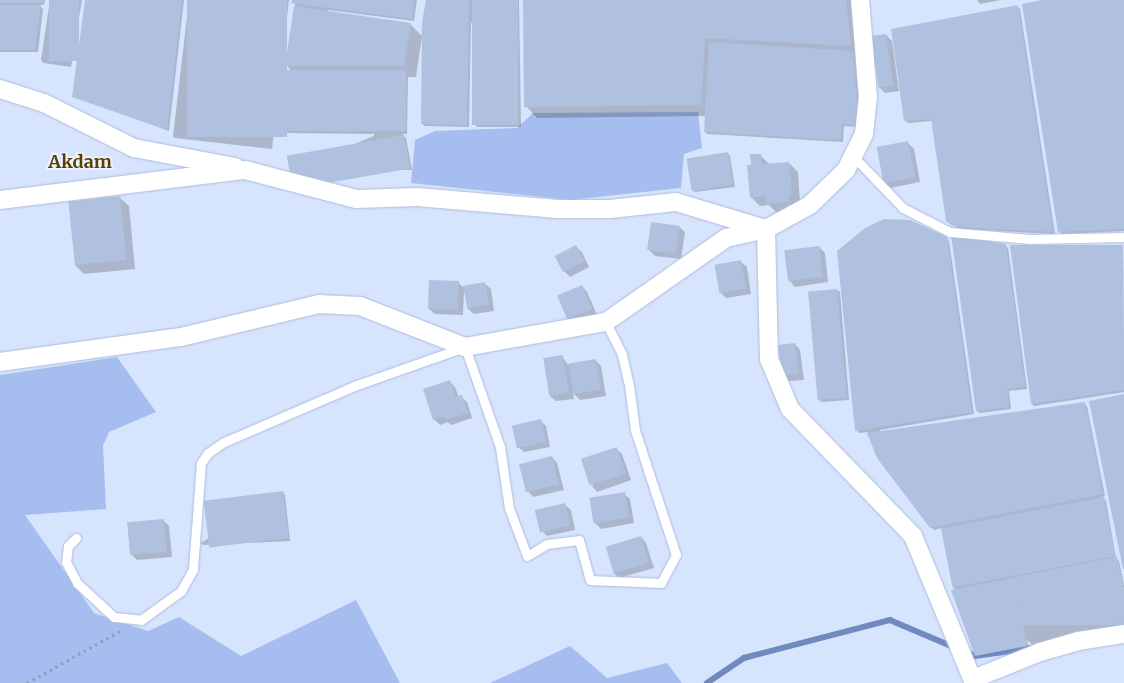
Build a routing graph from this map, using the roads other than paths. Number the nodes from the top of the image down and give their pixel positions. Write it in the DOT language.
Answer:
graph roads {
  1 [pos="860,0"];
  2 [pos="0,89"];
  3 [pos="853,156"];
  4 [pos="245,170"];
  5 [pos="0,200"];
  6 [pos="766,229"];
  7 [pos="1124,237"];
  8 [pos="606,322"];
  9 [pos="465,347"];
  10 [pos="0,362"];
  11 [pos="76,538"];
  12 [pos="1124,634"];
  13 [pos="974,681"];
  1 -- 3 [label="street"];
  2 -- 4 [label="street"];
  3 -- 6 [label="street"];
  3 -- 7 [label="lane"];
  4 -- 5 [label="street"];
  4 -- 6 [label="street"];
  6 -- 8 [label="street"];
  6 -- 13 [label="street"];
  8 -- 9 [label="street"];
  8 -- 9 [label="lane"];
  9 -- 10 [label="street"];
  9 -- 11 [label="lane"];
  12 -- 13 [label="street"];
}
